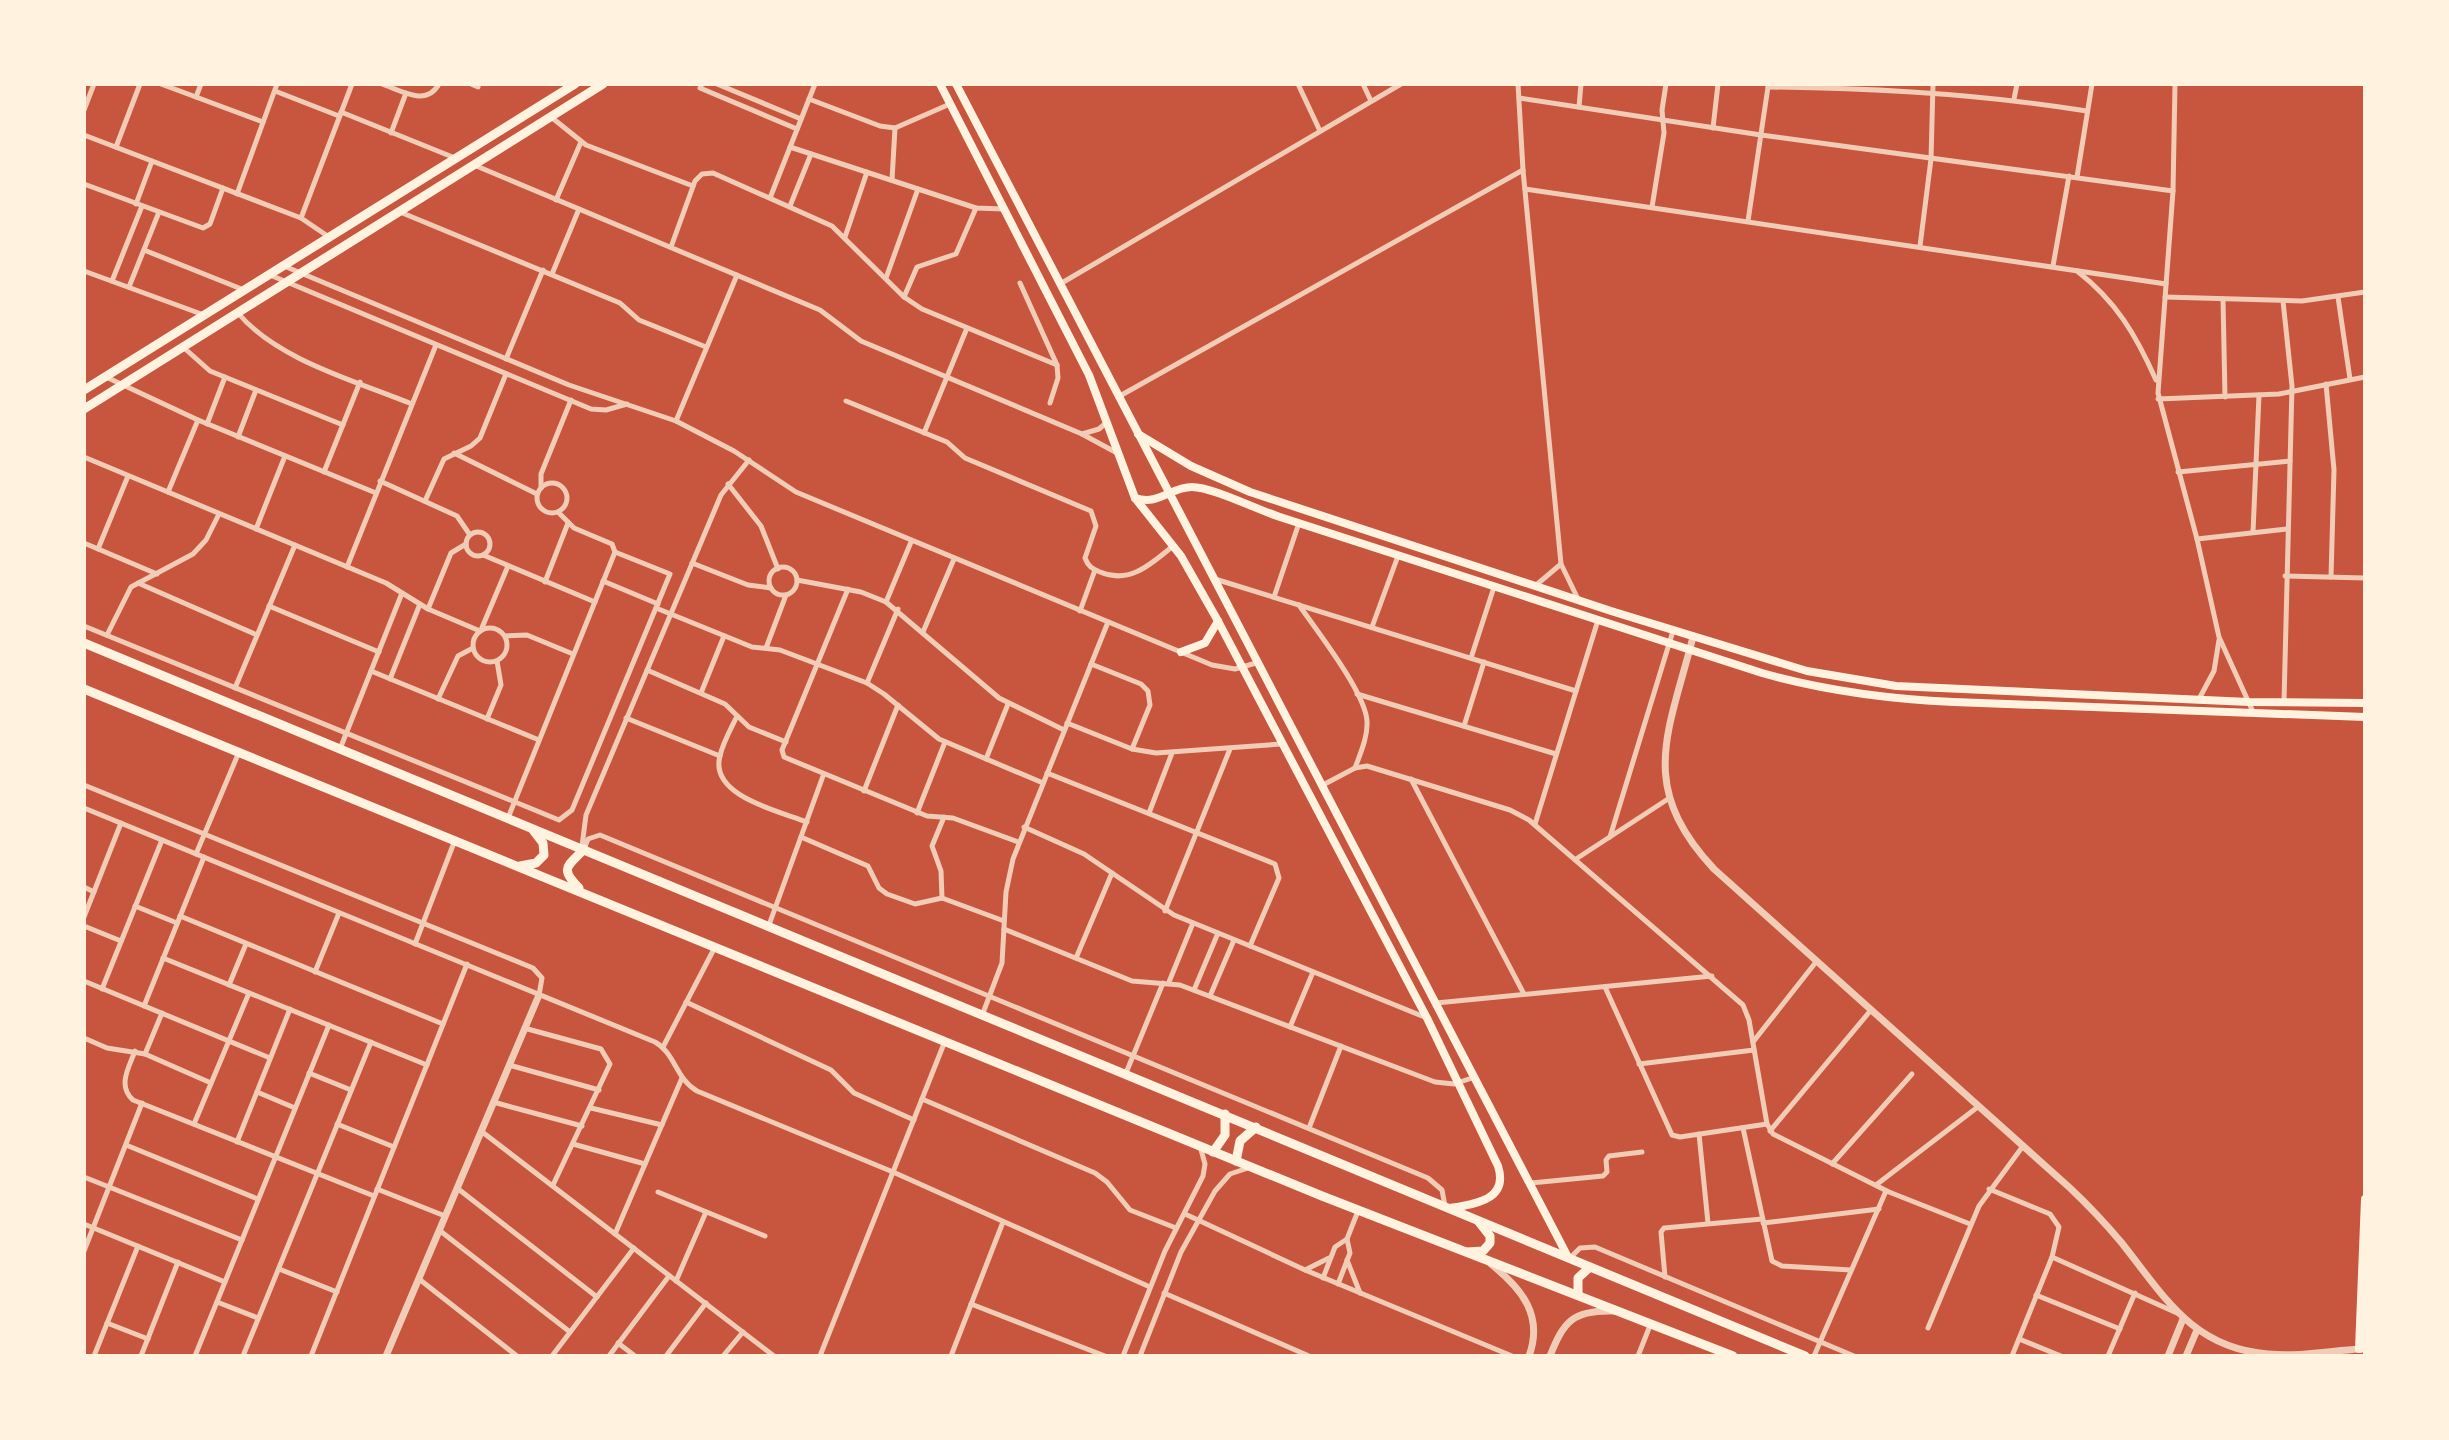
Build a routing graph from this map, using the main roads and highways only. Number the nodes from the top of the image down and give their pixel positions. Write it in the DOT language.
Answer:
graph roads {
  1 [pos="576,84"];
  2 [pos="603,84"];
  3 [pos="940,84"];
  4 [pos="956,84"];
  5 [pos="970,110"];
  6 [pos="956,116"];
  7 [pos="1103,367"];
  8 [pos="1089,375"];
  9 [pos="84,390"];
  10 [pos="84,408"];
  11 [pos="1136,432"];
  12 [pos="1169,495"];
  13 [pos="1135,498"];
  14 [pos="1218,621"];
  15 [pos="84,643"];
  16 [pos="95,647"];
  17 [pos="84,652"];
  18 [pos="1181,652"];
  19 [pos="84,689"];
  20 [pos="2112,697"];
  21 [pos="2365,703"];
  22 [pos="2112,710"];
  23 [pos="2365,717"];
  24 [pos="531,828"];
  25 [pos="583,848"];
  26 [pos="519,866"];
  27 [pos="584,892"];
  28 [pos="1225,1114"];
  29 [pos="1256,1127"];
  30 [pos="1213,1152"];
  31 [pos="1236,1161"];
  32 [pos="2365,1199"];
  33 [pos="1448,1207"];
  34 [pos="1477,1219"];
  35 [pos="1461,1252"];
  36 [pos="1569,1258"];
  37 [pos="1590,1267"];
  38 [pos="1578,1295"];
  39 [pos="2362,1349"];
  40 [pos="1733,1356"];
  41 [pos="1805,1356"];
  1 -- 9 [label="main road"];
  2 -- 10 [label="main road"];
  3 -- 6 [label="main road"];
  4 -- 5 [label="main road"];
  5 -- 6 [label="main road"];
  5 -- 7 [label="main road"];
  6 -- 8 [label="main road"];
  7 -- 8 [label="main road"];
  7 -- 11 [label="main road"];
  8 -- 13 [label="main road"];
  11 -- 12 [label="main road"];
  11 -- 20 [label="main road"];
  12 -- 13 [label="main road"];
  12 -- 22 [label="main road"];
  12 -- 36 [label="main road"];
  13 -- 14 [label="main road"];
  14 -- 18 [label="main road"];
  14 -- 33 [label="main road"];
  15 -- 16 [label="main road"];
  16 -- 17 [label="main road"];
  16 -- 24 [label="main road"];
  19 -- 26 [label="main road"];
  20 -- 21 [label="main road"];
  20 -- 22 [label="main road"];
  22 -- 23 [label="main road"];
  24 -- 25 [label="main road"];
  24 -- 26 [label="main road"];
  25 -- 27 [label="main road"];
  25 -- 28 [label="main road"];
  26 -- 27 [label="main road"];
  27 -- 30 [label="main road"];
  28 -- 29 [label="main road"];
  28 -- 30 [label="main road"];
  29 -- 31 [label="main road"];
  29 -- 33 [label="main road"];
  30 -- 31 [label="main road"];
  31 -- 35 [label="main road"];
  32 -- 39 [label="main road"];
  33 -- 34 [label="main road"];
  34 -- 35 [label="main road"];
  34 -- 36 [label="main road"];
  35 -- 38 [label="main road"];
  36 -- 37 [label="main road"];
  37 -- 38 [label="main road"];
  37 -- 41 [label="main road"];
  38 -- 40 [label="main road"];
}
